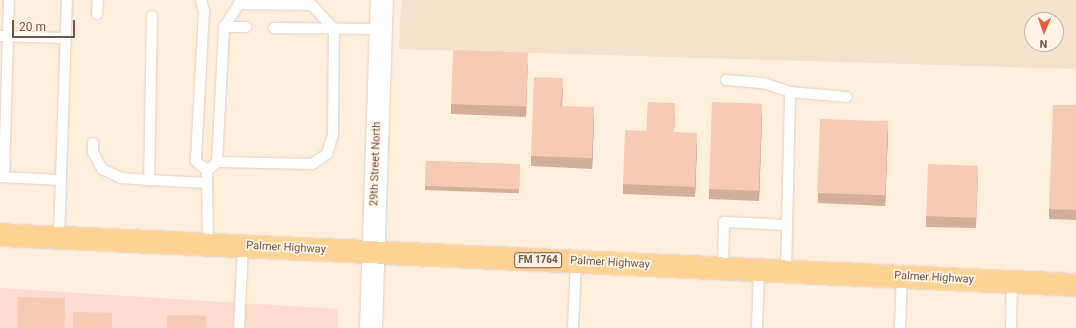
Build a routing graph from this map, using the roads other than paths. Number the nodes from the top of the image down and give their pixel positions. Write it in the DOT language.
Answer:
graph roads {
  1 [pos="9,0"];
  2 [pos="67,0"];
  3 [pos="98,0"];
  4 [pos="201,0"];
  5 [pos="382,0"];
  6 [pos="97,14"];
  7 [pos="152,16"];
  8 [pos="224,27"];
  9 [pos="246,28"];
  10 [pos="274,28"];
  11 [pos="334,29"];
  12 [pos="381,29"];
  13 [pos="4,36"];
  14 [pos="66,38"];
  15 [pos="726,80"];
  16 [pos="790,92"];
  17 [pos="847,97"];
  18 [pos="93,144"];
  19 [pos="217,162"];
  20 [pos="207,171"];
  21 [pos="2,177"];
  22 [pos="61,180"];
  23 [pos="149,180"];
  24 [pos="206,183"];
  25 [pos="787,225"];
  26 [pos="0,235"];
  27 [pos="59,238"];
  28 [pos="208,245"];
  29 [pos="243,246"];
  30 [pos="373,252"];
  31 [pos="576,262"];
  32 [pos="723,268"];
  33 [pos="760,270"];
  34 [pos="786,272"];
  35 [pos="902,277"];
  36 [pos="1012,282"];
  37 [pos="1076,285"];
  38 [pos="239,328"];
  39 [pos="371,328"];
  40 [pos="573,328"];
  41 [pos="757,328"];
  42 [pos="900,328"];
  43 [pos="1011,328"];
  1 -- 13 [label="lane"];
  2 -- 14 [label="lane"];
  3 -- 6 [label="lane"];
  4 -- 20 [label="lane"];
  5 -- 12 [label="street, 29th Street North"];
  7 -- 23 [label="lane"];
  8 -- 9 [label="lane"];
  8 -- 11 [label="lane"];
  8 -- 19 [label="lane"];
  10 -- 11 [label="lane"];
  11 -- 12 [label="lane"];
  11 -- 19 [label="lane"];
  12 -- 30 [label="street, 29th Street North"];
  13 -- 14 [label="lane"];
  13 -- 21 [label="lane"];
  14 -- 22 [label="lane"];
  15 -- 16 [label="lane"];
  16 -- 17 [label="lane"];
  16 -- 25 [label="lane"];
  18 -- 23 [label="lane"];
  19 -- 20 [label="lane"];
  20 -- 24 [label="lane"];
  21 -- 22 [label="lane"];
  22 -- 27 [label="lane"];
  23 -- 24 [label="lane"];
  24 -- 28 [label="lane"];
  25 -- 32 [label="lane"];
  25 -- 34 [label="lane"];
  26 -- 27 [label="main road, Palmer Highway / FM 1764"];
  27 -- 28 [label="main road, Palmer Highway / FM 1764"];
  28 -- 29 [label="main road, Palmer Highway / FM 1764"];
  29 -- 30 [label="main road, Palmer Highway / FM 1764"];
  29 -- 38 [label="lane"];
  30 -- 31 [label="main road, Palmer Highway / FM 1764"];
  30 -- 39 [label="street, 29th Street North"];
  31 -- 32 [label="main road, Palmer Highway / FM 1764"];
  31 -- 40 [label="lane"];
  32 -- 33 [label="main road, Palmer Highway / FM 1764"];
  33 -- 34 [label="main road, Palmer Highway / FM 1764"];
  33 -- 41 [label="lane"];
  34 -- 35 [label="main road, Palmer Highway / FM 1764"];
  35 -- 36 [label="main road, Palmer Highway / FM 1764"];
  35 -- 42 [label="lane"];
  36 -- 37 [label="main road, Palmer Highway / FM 1764"];
  36 -- 43 [label="lane"];
}
